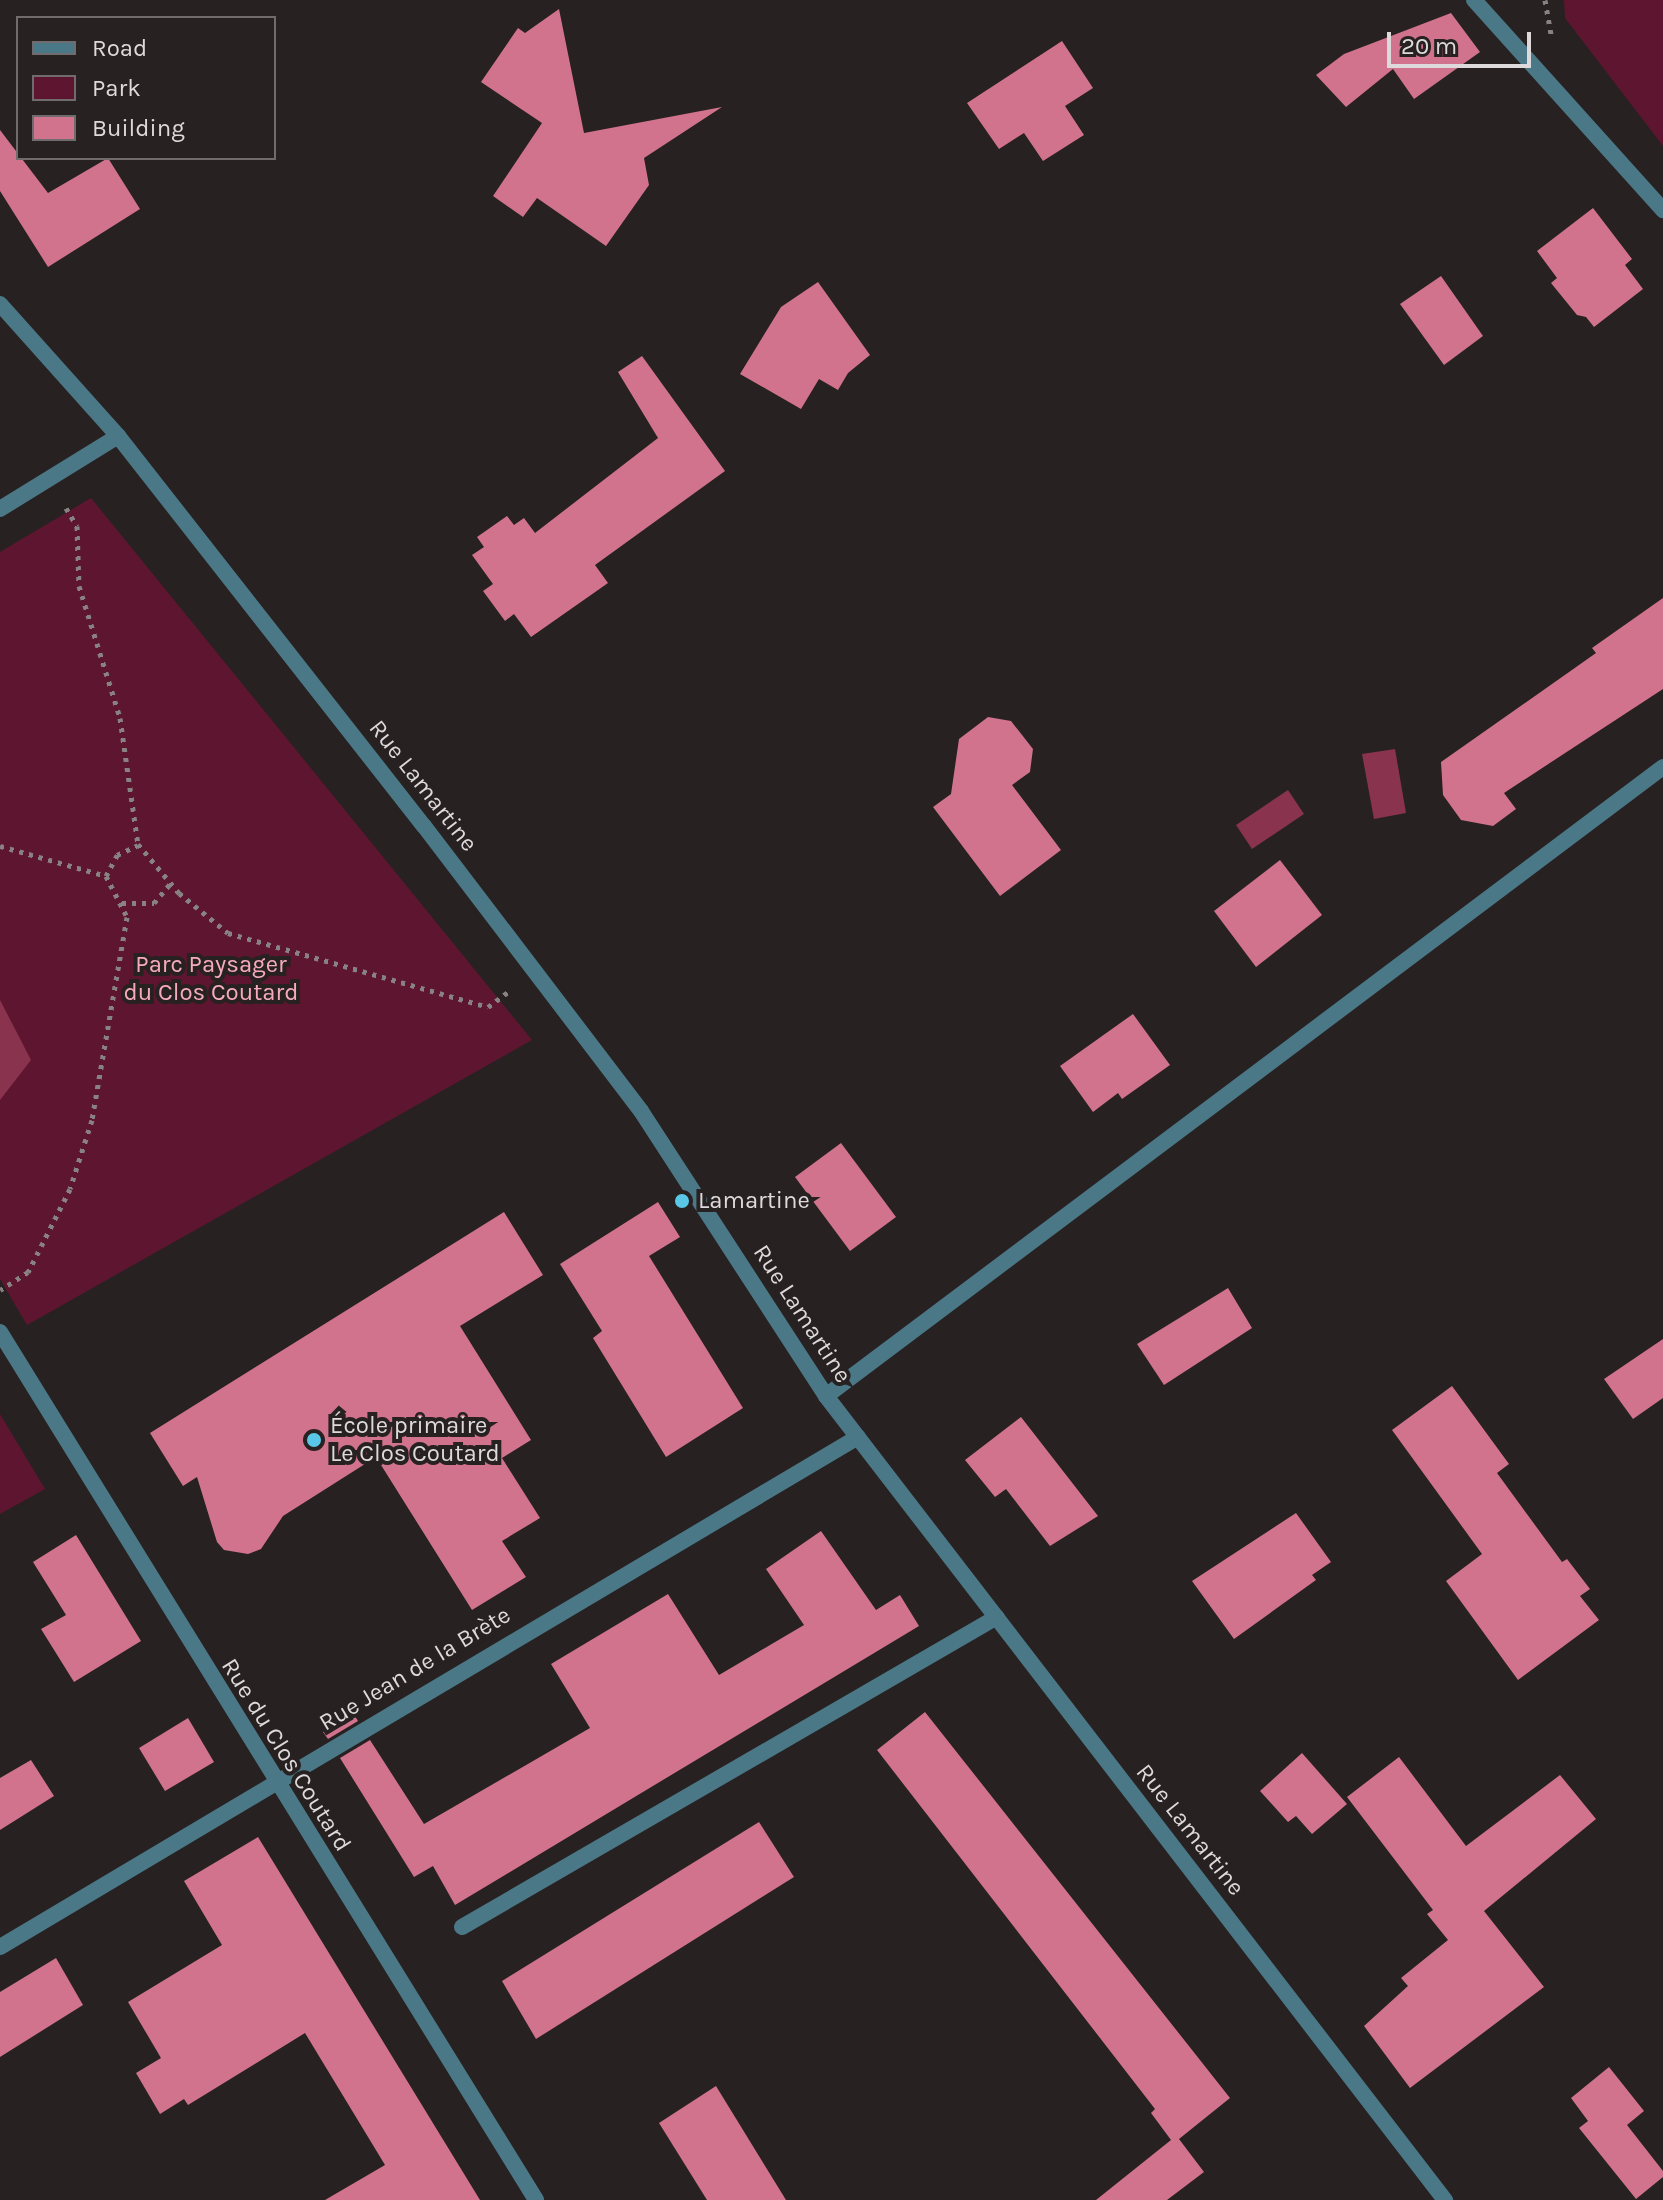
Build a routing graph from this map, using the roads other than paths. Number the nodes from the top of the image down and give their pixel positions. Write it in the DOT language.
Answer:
graph roads {
  1 [pos="1474,0"];
  2 [pos="1663,210"];
  3 [pos="0,304"];
  4 [pos="118,436"];
  5 [pos="0,509"];
  6 [pos="1663,767"];
  7 [pos="0,1332"];
  8 [pos="826,1396"];
  9 [pos="858,1437"];
  10 [pos="997,1617"];
  11 [pos="275,1783"];
  12 [pos="462,1927"];
  13 [pos="0,1947"];
  14 [pos="536,2200"];
  15 [pos="1445,2200"];
  1 -- 2 [label="street"];
  3 -- 4 [label="street, Rue Lamartine"];
  4 -- 5 [label="street"];
  4 -- 8 [label="street, Rue Lamartine"];
  6 -- 8 [label="street"];
  7 -- 11 [label="street, Rue du Clos Coutard"];
  8 -- 9 [label="street, Rue Lamartine"];
  9 -- 10 [label="street, Rue Lamartine"];
  9 -- 11 [label="street, Rue Jean de la Brète"];
  10 -- 12 [label="street"];
  10 -- 15 [label="street, Rue Lamartine"];
  11 -- 13 [label="street, Rue Jean de la Brète"];
  11 -- 14 [label="street, Rue du Clos Coutard"];
}
